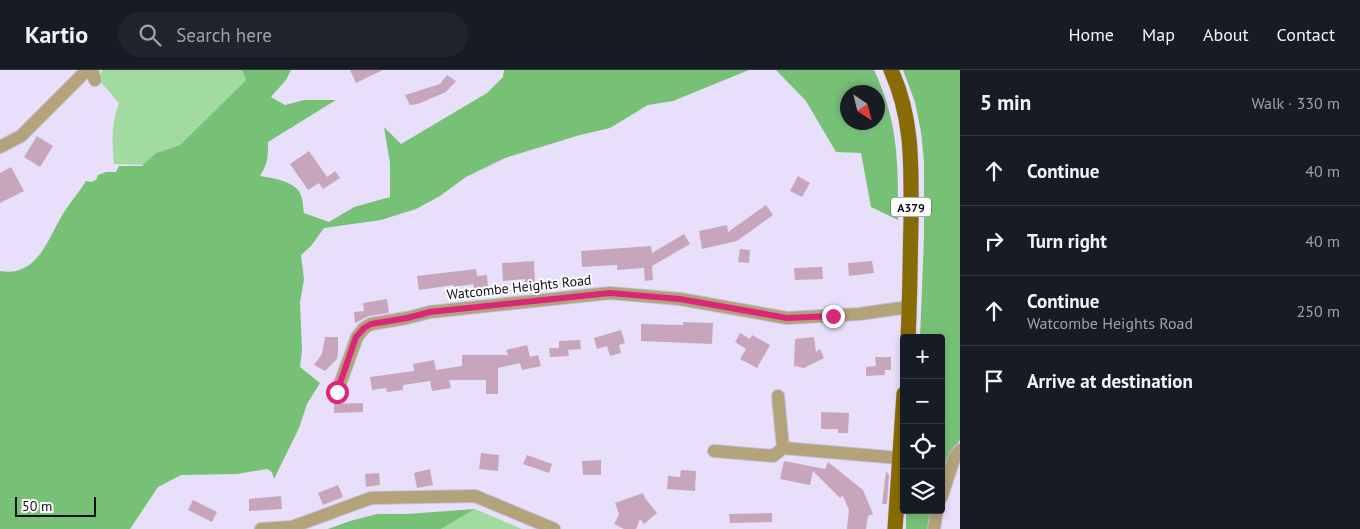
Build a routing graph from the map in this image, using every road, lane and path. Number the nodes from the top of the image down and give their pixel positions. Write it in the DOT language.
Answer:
graph roads {
  1 [pos="891,70"];
  2 [pos="91,73"];
  3 [pos="3,145"];
  4 [pos="909,307"];
  5 [pos="908,334"];
  6 [pos="337,392"];
  7 [pos="778,396"];
  8 [pos="902,424"];
  9 [pos="783,448"];
  10 [pos="960,450"];
  11 [pos="714,451"];
  12 [pos="899,458"];
  13 [pos="945,486"];
  14 [pos="936,514"];
  15 [pos="261,529"];
  16 [pos="554,529"];
  17 [pos="895,529"];
  18 [pos="934,529"];
  1 -- 4 [label="main road, A379"];
  2 -- 3 [label="street"];
  4 -- 5 [label="main road, A379"];
  4 -- 6 [label="street, Watcombe Heights Road"];
  7 -- 9 [label="street"];
  8 -- 12 [label="main road"];
  9 -- 11 [label="street"];
  9 -- 12 [label="street"];
  10 -- 13 [label="street"];
  12 -- 17 [label="main road"];
  14 -- 18 [label="street"];
  15 -- 16 [label="street"];
}
